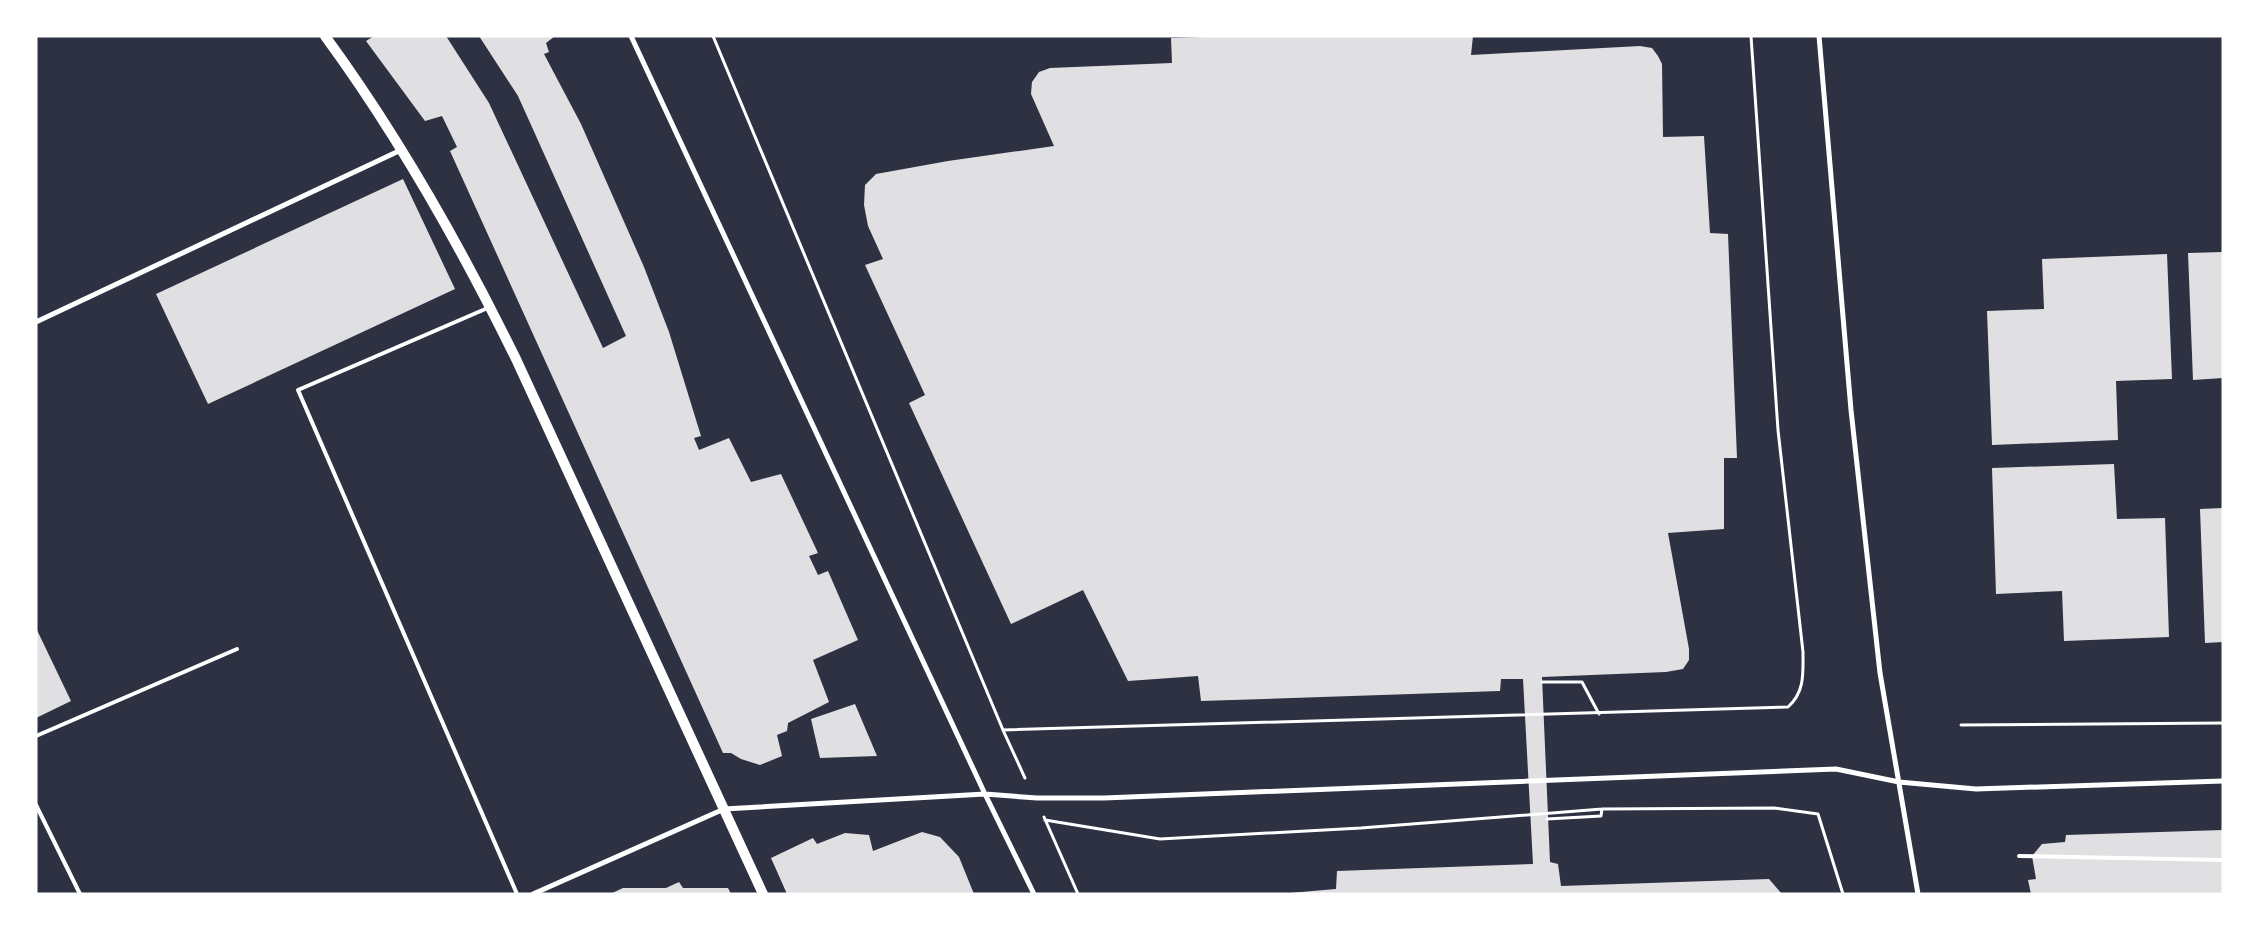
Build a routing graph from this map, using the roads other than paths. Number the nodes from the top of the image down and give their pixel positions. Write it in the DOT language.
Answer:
graph roads {
  1 [pos="325,36"];
  2 [pos="631,36"];
  3 [pos="1819,36"];
  4 [pos="401,149"];
  5 [pos="490,307"];
  6 [pos="36,322"];
  7 [pos="237,649"];
  8 [pos="36,736"];
  9 [pos="2223,781"];
  10 [pos="1899,782"];
  11 [pos="985,794"];
  12 [pos="36,805"];
  13 [pos="724,809"];
  14 [pos="2019,856"];
  15 [pos="2223,860"];
  16 [pos="80,894"];
  17 [pos="517,894"];
  18 [pos="533,894"];
  19 [pos="763,894"];
  20 [pos="1034,894"];
  21 [pos="1918,894"];
  1 -- 4 [label="main road"];
  2 -- 11 [label="street"];
  3 -- 10 [label="street"];
  4 -- 5 [label="main road"];
  4 -- 6 [label="street"];
  5 -- 13 [label="main road"];
  5 -- 17 [label="lane"];
  7 -- 8 [label="lane"];
  9 -- 10 [label="street"];
  10 -- 11 [label="street"];
  10 -- 21 [label="street"];
  11 -- 13 [label="street"];
  11 -- 20 [label="street"];
  12 -- 16 [label="lane"];
  13 -- 18 [label="street"];
  13 -- 19 [label="main road"];
  14 -- 15 [label="lane"];
}
